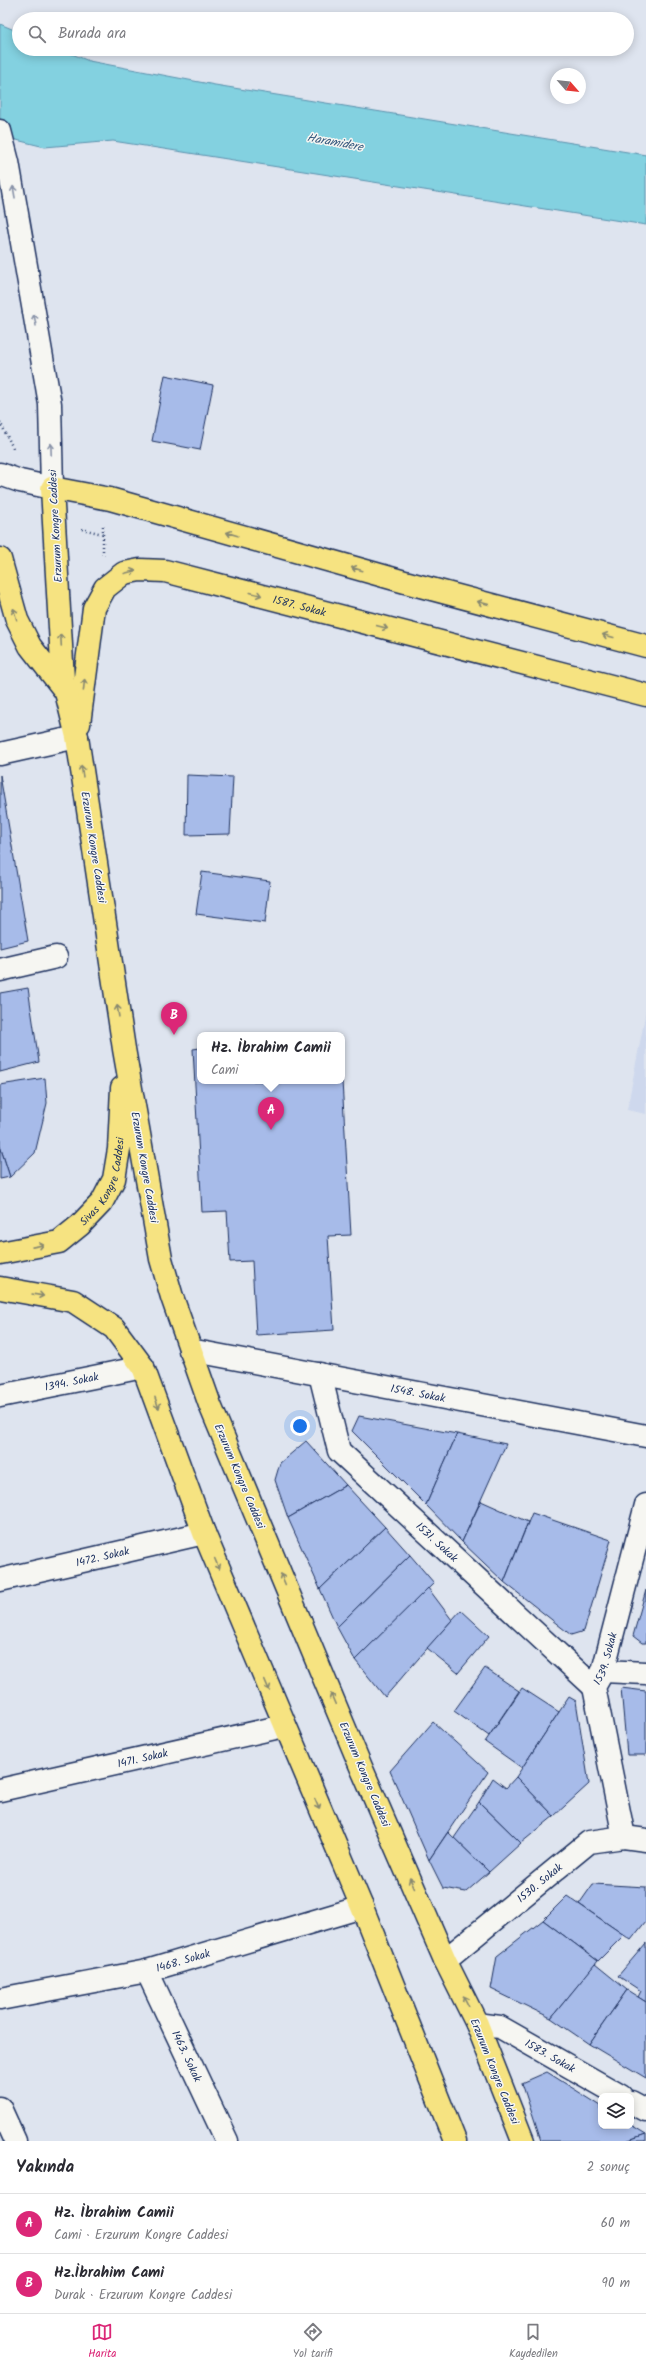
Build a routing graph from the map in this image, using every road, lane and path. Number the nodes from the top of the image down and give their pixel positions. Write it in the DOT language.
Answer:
graph roads {
  1 [pos="0,132"];
  2 [pos="0,422"];
  3 [pos="15,453"];
  4 [pos="0,474"];
  5 [pos="52,488"];
  6 [pos="103,523"];
  7 [pos="76,528"];
  8 [pos="103,534"];
  9 [pos="0,559"];
  10 [pos="103,563"];
  11 [pos="646,646"];
  12 [pos="66,693"];
  13 [pos="646,695"];
  14 [pos="77,737"];
  15 [pos="0,754"];
  16 [pos="56,957"];
  17 [pos="0,970"];
  18 [pos="124,1049"];
  19 [pos="0,1253"];
  20 [pos="0,1288"];
  21 [pos="190,1350"];
  22 [pos="143,1367"];
  23 [pos="320,1374"];
  24 [pos="0,1396"];
  25 [pos="646,1436"];
  26 [pos="644,1518"];
  27 [pos="204,1533"];
  28 [pos="0,1580"];
  29 [pos="646,1673"];
  30 [pos="599,1679"];
  31 [pos="284,1726"];
  32 [pos="0,1790"];
  33 [pos="624,1837"];
  34 [pos="646,1840"];
  35 [pos="362,1907"];
  36 [pos="445,1960"];
  37 [pos="147,1971"];
  38 [pos="0,1999"];
  39 [pos="477,2024"];
  40 [pos="616,2093"];
  41 [pos="634,2104"];
  42 [pos="0,2108"];
  43 [pos="646,2110"];
  44 [pos="15,2141"];
  45 [pos="228,2141"];
  46 [pos="455,2141"];
  47 [pos="523,2141"];
  5 -- 1 [label="street, Erzurum Kongre Caddesi, one-way"];
  2 -- 3 [label="path"];
  4 -- 5 [label="street"];
  11 -- 5 [label="main road, one-way"];
  12 -- 5 [label="main road, Erzurum Kongre Caddesi, one-way"];
  6 -- 8 [label="path"];
  7 -- 8 [label="path"];
  8 -- 10 [label="path"];
  12 -- 9 [label="main road, one-way"];
  12 -- 14 [label="main road, Erzurum Kongre Caddesi"];
  14 -- 13 [label="main road, 1587. Sokak, one-way"];
  14 -- 15 [label="street"];
  18 -- 14 [label="main road, Erzurum Kongre Caddesi, one-way"];
  16 -- 17 [label="street"];
  19 -- 18 [label="main road, Sivas Kongre Caddesi, one-way"];
  18 -- 21 [label="main road, Erzurum Kongre Caddesi"];
  20 -- 22 [label="main road, one-way"];
  21 -- 23 [label="street, 1548. Sokak"];
  36 -- 21 [label="main road, Erzurum Kongre Caddesi, one-way"];
  22 -- 24 [label="street, 1394. Sokak"];
  22 -- 27 [label="main road, one-way"];
  23 -- 25 [label="street, 1548. Sokak"];
  23 -- 30 [label="street, 1531. Sokak"];
  26 -- 30 [label="street, 1539. Sokak"];
  27 -- 28 [label="street, 1472. Sokak"];
  27 -- 31 [label="main road, one-way"];
  29 -- 30 [label="street"];
  30 -- 33 [label="street, 1539. Sokak"];
  31 -- 32 [label="street, 1471. Sokak"];
  31 -- 35 [label="main road, one-way"];
  33 -- 34 [label="street, 1530. Sokak"];
  33 -- 36 [label="street, 1530. Sokak"];
  35 -- 37 [label="street, 1468. Sokak"];
  35 -- 46 [label="main road"];
  39 -- 36 [label="main road, Erzurum Kongre Caddesi, one-way"];
  37 -- 38 [label="street, 1468. Sokak"];
  37 -- 45 [label="street, 1463. Sokak"];
  39 -- 40 [label="street, 1583. Sokak"];
  39 -- 47 [label="main road, Erzurum Kongre Caddesi"];
  41 -- 43 [label="street"];
  42 -- 44 [label="street"];
}
